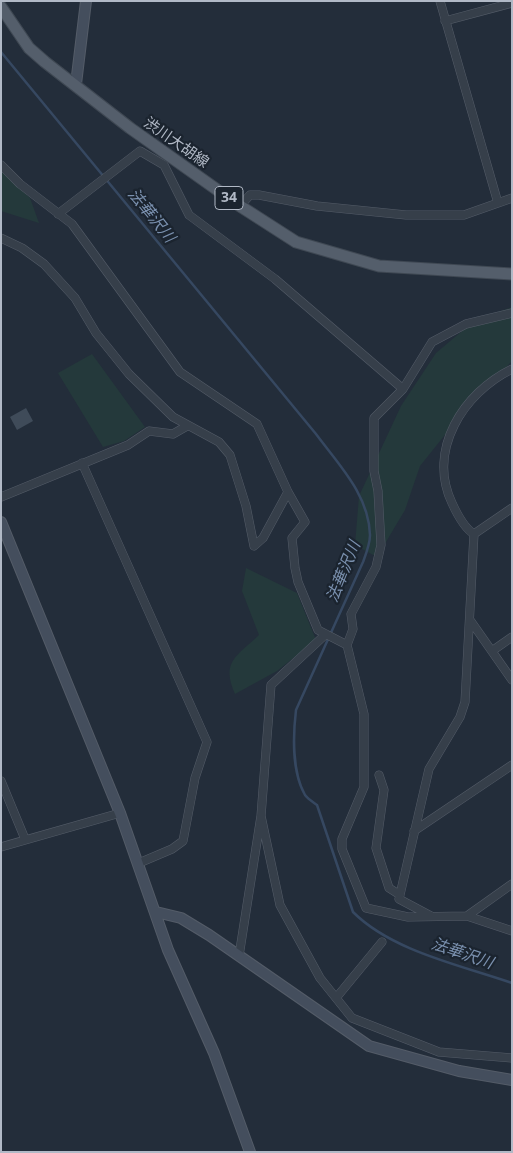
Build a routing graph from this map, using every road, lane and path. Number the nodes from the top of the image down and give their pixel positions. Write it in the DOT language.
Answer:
graph roads {
  1 [pos="86,1"];
  2 [pos="440,1"];
  3 [pos="512,3"];
  4 [pos="1,7"];
  5 [pos="445,21"];
  6 [pos="76,84"];
  7 [pos="168,161"];
  8 [pos="1,165"];
  9 [pos="512,198"];
  10 [pos="498,203"];
  11 [pos="240,206"];
  12 [pos="58,214"];
  13 [pos="1,238"];
  14 [pos="512,274"];
  15 [pos="512,313"];
  16 [pos="512,369"];
  17 [pos="403,389"];
  18 [pos="187,426"];
  19 [pos="82,463"];
  20 [pos="288,492"];
  21 [pos="1,498"];
  22 [pos="512,508"];
  23 [pos="1,522"];
  24 [pos="474,534"];
  25 [pos="470,620"];
  26 [pos="326,634"];
  27 [pos="512,637"];
  28 [pos="347,645"];
  29 [pos="492,651"];
  30 [pos="512,680"];
  31 [pos="512,765"];
  32 [pos="379,775"];
  33 [pos="1,781"];
  34 [pos="120,813"];
  35 [pos="261,816"];
  36 [pos="414,831"];
  37 [pos="25,839"];
  38 [pos="1,847"];
  39 [pos="139,863"];
  40 [pos="512,884"];
  41 [pos="400,895"];
  42 [pos="156,912"];
  43 [pos="467,916"];
  44 [pos="433,917"];
  45 [pos="512,931"];
  46 [pos="382,942"];
  47 [pos="239,956"];
  48 [pos="336,998"];
  49 [pos="512,1058"];
  50 [pos="512,1080"];
  51 [pos="250,1152"];
  1 -- 6 [label="street"];
  2 -- 5 [label="street"];
  3 -- 5 [label="street"];
  4 -- 6 [label="main road, 渋川大胡線 / 34"];
  5 -- 10 [label="street"];
  6 -- 7 [label="main road, 渋川大胡線 / 34"];
  7 -- 11 [label="main road, 渋川大胡線 / 34"];
  7 -- 12 [label="street"];
  7 -- 17 [label="street"];
  8 -- 12 [label="street"];
  9 -- 10 [label="street"];
  10 -- 11 [label="street"];
  11 -- 14 [label="main road, 渋川大胡線 / 34"];
  12 -- 20 [label="street"];
  13 -- 18 [label="street"];
  15 -- 17 [label="street"];
  16 -- 24 [label="street"];
  17 -- 28 [label="street"];
  18 -- 19 [label="street"];
  18 -- 20 [label="street"];
  19 -- 21 [label="street"];
  19 -- 39 [label="street"];
  20 -- 26 [label="street"];
  22 -- 24 [label="street"];
  23 -- 34 [label="street"];
  24 -- 25 [label="street"];
  25 -- 29 [label="street"];
  25 -- 36 [label="street"];
  26 -- 28 [label="street"];
  26 -- 35 [label="street"];
  27 -- 29 [label="street"];
  28 -- 44 [label="street"];
  29 -- 30 [label="street"];
  31 -- 36 [label="street"];
  32 -- 41 [label="street"];
  33 -- 37 [label="street"];
  34 -- 37 [label="street"];
  34 -- 39 [label="street"];
  35 -- 47 [label="street"];
  35 -- 48 [label="street"];
  36 -- 41 [label="street"];
  37 -- 38 [label="street"];
  39 -- 42 [label="street"];
  40 -- 43 [label="street"];
  41 -- 44 [label="street"];
  42 -- 47 [label="street"];
  42 -- 51 [label="street"];
  43 -- 44 [label="street"];
  43 -- 45 [label="street"];
  46 -- 48 [label="street"];
  47 -- 50 [label="street"];
  48 -- 49 [label="street"];
}
